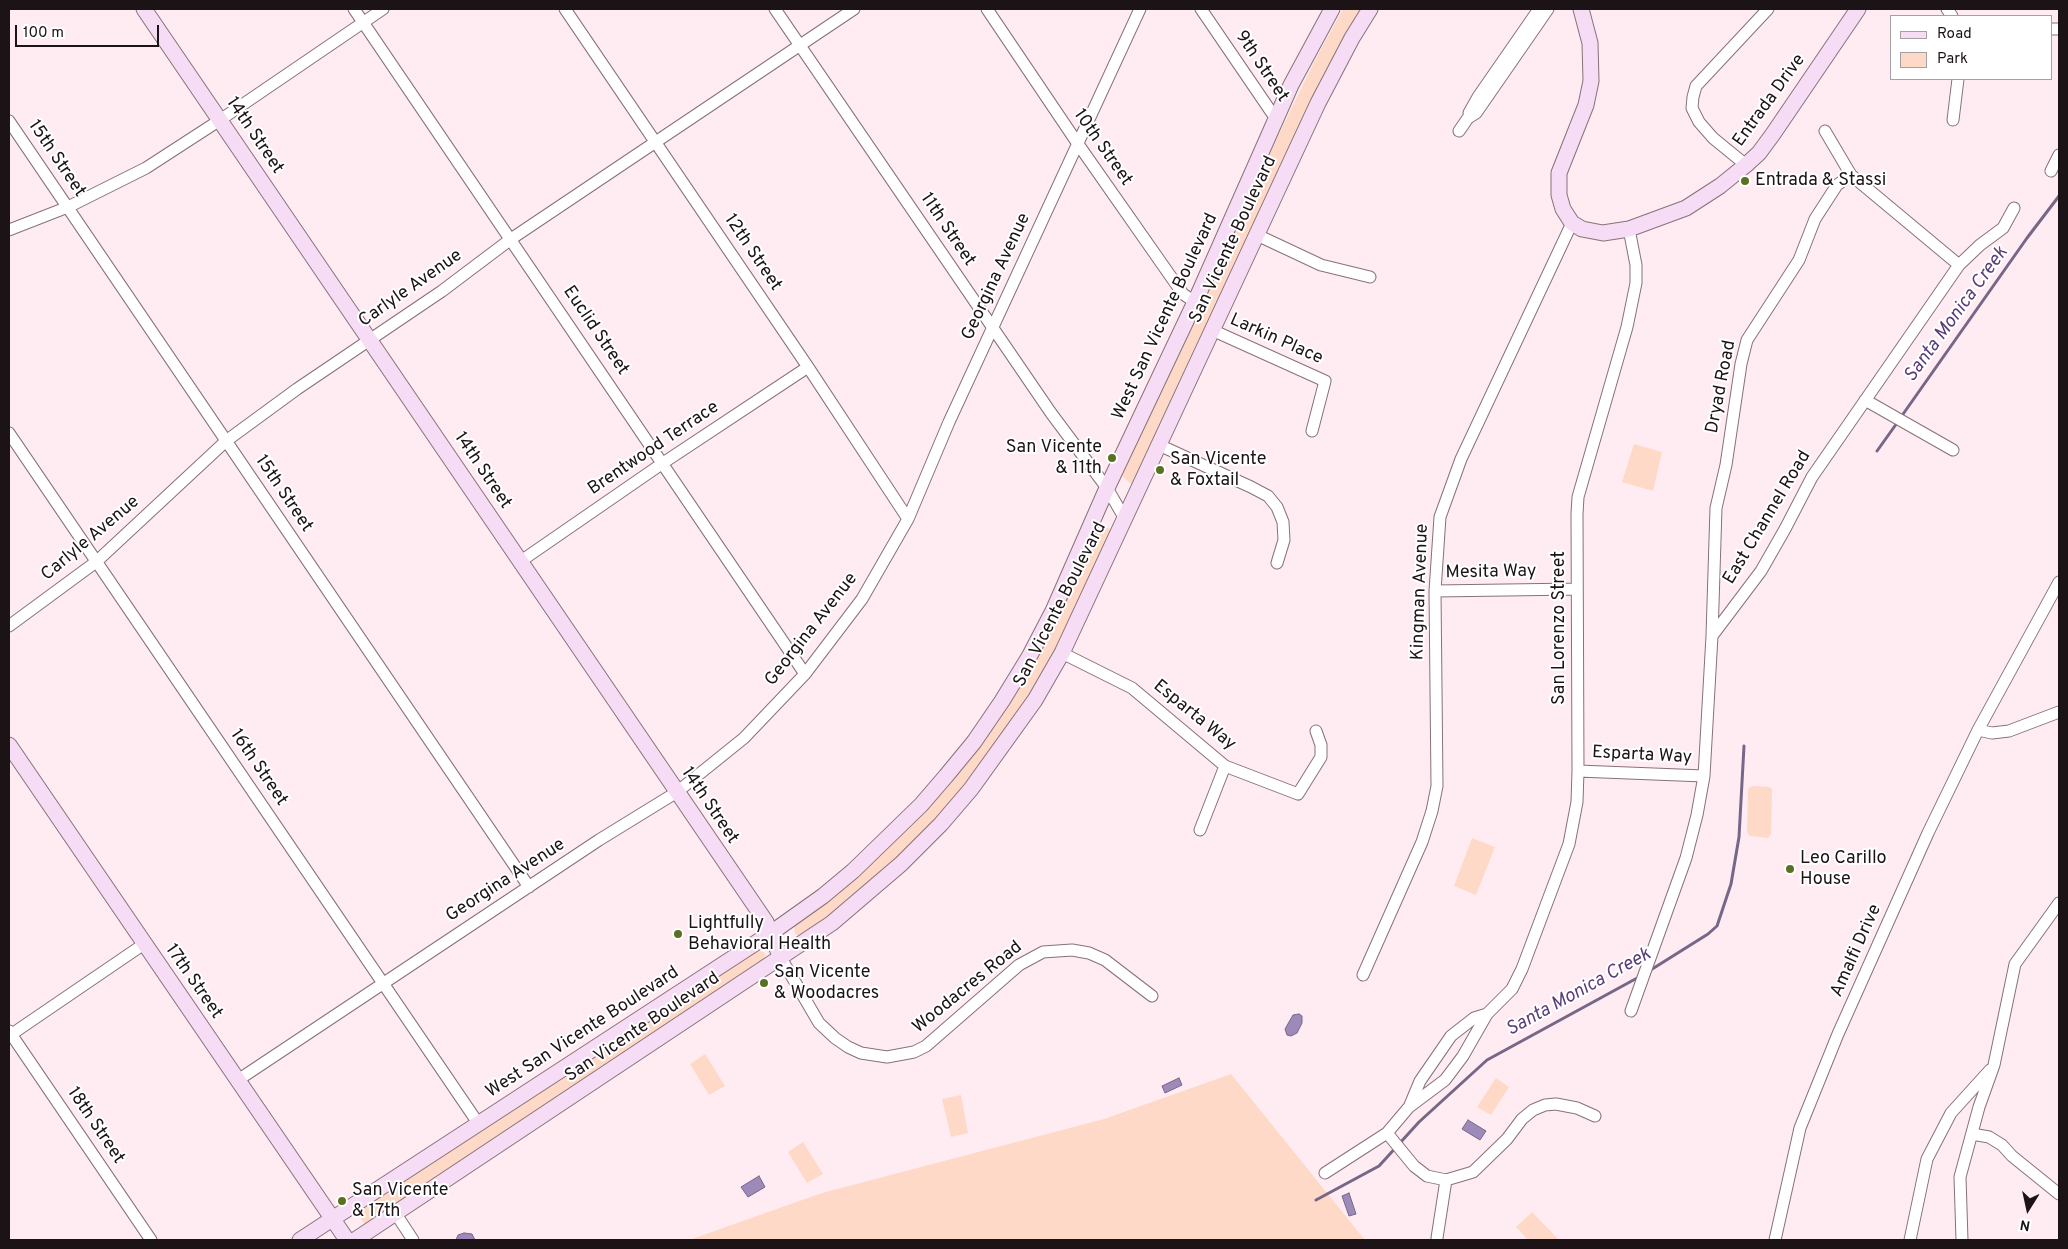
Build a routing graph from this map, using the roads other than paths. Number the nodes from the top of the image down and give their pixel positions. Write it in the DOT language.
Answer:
graph roads {
  1 [pos="144,9"];
  2 [pos="354,9"];
  3 [pos="383,9"];
  4 [pos="565,9"];
  5 [pos="775,9"];
  6 [pos="854,9"];
  7 [pos="987,9"];
  8 [pos="1140,9"];
  9 [pos="1201,9"];
  10 [pos="1332,9"];
  11 [pos="1370,9"];
  12 [pos="1539,9"];
  13 [pos="1548,9"];
  14 [pos="1580,9"];
  15 [pos="1768,9"];
  16 [pos="1858,9"];
  17 [pos="363,22"];
  18 [pos="800,45"];
  19 [pos="1507,62"];
  20 [pos="1958,80"];
  21 [pos="1276,119"];
  22 [pos="220,120"];
  23 [pos="1953,120"];
  24 [pos="9,121"];
  25 [pos="1459,131"];
  26 [pos="1825,132"];
  27 [pos="655,142"];
  28 [pos="1078,144"];
  29 [pos="2059,155"];
  30 [pos="1746,165"];
  31 [pos="2051,171"];
  32 [pos="1851,174"];
  33 [pos="68,207"];
  34 [pos="2014,208"];
  35 [pos="1572,223"];
  36 [pos="1629,229"];
  37 [pos="9,230"];
  38 [pos="1257,235"];
  39 [pos="511,239"];
  40 [pos="1959,265"];
  41 [pos="1370,278"];
  42 [pos="1195,302"];
  43 [pos="993,328"];
  44 [pos="1212,330"];
  45 [pos="370,340"];
  46 [pos="808,367"];
  47 [pos="1864,400"];
  48 [pos="1312,431"];
  49 [pos="9,433"];
  50 [pos="226,441"];
  51 [pos="1160,445"];
  52 [pos="1953,450"];
  53 [pos="663,463"];
  54 [pos="1107,488"];
  55 [pos="908,519"];
  56 [pos="1125,519"];
  57 [pos="521,561"];
  58 [pos="96,562"];
  59 [pos="1277,563"];
  60 [pos="2059,582"];
  61 [pos="1577,589"];
  62 [pos="1435,591"];
  63 [pos="9,626"];
  64 [pos="1712,636"];
  65 [pos="1062,653"];
  66 [pos="805,674"];
  67 [pos="2059,712"];
  68 [pos="1978,730"];
  69 [pos="1316,731"];
  70 [pos="9,745"];
  71 [pos="1225,766"];
  72 [pos="1578,771"];
  73 [pos="1704,776"];
  74 [pos="677,792"];
  75 [pos="1200,830"];
  76 [pos="529,886"];
  77 [pos="2059,903"];
  78 [pos="771,934"];
  79 [pos="144,944"];
  80 [pos="781,958"];
  81 [pos="1363,975"];
  82 [pos="383,983"];
  83 [pos="1152,996"];
  84 [pos="1631,1011"];
  85 [pos="1487,1014"];
  86 [pos="10,1034"];
  87 [pos="1994,1065"];
  88 [pos="238,1080"];
  89 [pos="1409,1107"];
  90 [pos="1595,1116"];
  91 [pos="478,1123"];
  92 [pos="1387,1133"];
  93 [pos="1972,1134"];
  94 [pos="1325,1173"];
  95 [pos="1446,1180"];
  96 [pos="2059,1194"];
  97 [pos="396,1214"];
  98 [pos="333,1219"];
  99 [pos="1436,1238"];
  100 [pos="151,1240"];
  101 [pos="300,1240"];
  102 [pos="347,1240"];
  103 [pos="355,1240"];
  104 [pos="413,1240"];
  105 [pos="1775,1240"];
  106 [pos="1910,1240"];
  107 [pos="1962,1240"];
  1 -- 22 [label="main road, 14th Street"];
  2 -- 17 [label="street, Euclid Street"];
  3 -- 17 [label="street"];
  4 -- 27 [label="street, 12th Street"];
  5 -- 18 [label="street, 11th Street"];
  6 -- 18 [label="street, Carlyle Avenue"];
  7 -- 28 [label="street, 10th Street"];
  8 -- 28 [label="street, Georgina Avenue"];
  9 -- 21 [label="street, 9th Street"];
  10 -- 21 [label="main road, West San Vicente Boulevard"];
  11 -- 38 [label="main road, San Vicente Boulevard"];
  12 -- 19 [label="street"];
  13 -- 19 [label="street"];
  14 -- 35 [label="main road"];
  15 -- 30 [label="street"];
  16 -- 30 [label="main road, Entrada Drive"];
  17 -- 22 [label="street"];
  17 -- 39 [label="street, Euclid Street"];
  18 -- 27 [label="street, Carlyle Avenue"];
  18 -- 43 [label="street, 11th Street"];
  19 -- 25 [label="street"];
  20 -- 23 [label="street"];
  21 -- 42 [label="main road, West San Vicente Boulevard"];
  22 -- 33 [label="street"];
  22 -- 45 [label="main road, 14th Street"];
  24 -- 33 [label="street, 15th Street"];
  26 -- 32 [label="street"];
  27 -- 39 [label="street, Carlyle Avenue"];
  27 -- 46 [label="street, 12th Street"];
  28 -- 42 [label="street, 10th Street"];
  28 -- 43 [label="street, Georgina Avenue"];
  29 -- 31 [label="street"];
  30 -- 36 [label="main road, Entrada Drive"];
  32 -- 40 [label="street"];
  32 -- 64 [label="street, Dryad Road"];
  33 -- 37 [label="street"];
  33 -- 50 [label="street, 15th Street"];
  34 -- 40 [label="street, East Channel Road"];
  35 -- 36 [label="main road, Entrada Drive"];
  35 -- 62 [label="street, Kingman Avenue"];
  36 -- 61 [label="street, San Lorenzo Street"];
  38 -- 41 [label="street"];
  38 -- 44 [label="main road, San Vicente Boulevard"];
  39 -- 45 [label="street, Carlyle Avenue"];
  39 -- 53 [label="street, Euclid Street"];
  40 -- 47 [label="street, East Channel Road"];
  42 -- 54 [label="main road, West San Vicente Boulevard"];
  43 -- 54 [label="street, 11th Street"];
  43 -- 55 [label="street, Georgina Avenue"];
  44 -- 48 [label="street, Larkin Place"];
  44 -- 51 [label="main road, San Vicente Boulevard"];
  45 -- 50 [label="street, Carlyle Avenue"];
  45 -- 57 [label="main road, 14th Street"];
  46 -- 53 [label="street, Brentwood Terrace"];
  46 -- 55 [label="street, 12th Street"];
  47 -- 52 [label="street"];
  47 -- 64 [label="street, East Channel Road"];
  49 -- 58 [label="street, 16th Street"];
  50 -- 58 [label="street, Carlyle Avenue"];
  50 -- 76 [label="street, 15th Street"];
  51 -- 56 [label="main road, San Vicente Boulevard"];
  51 -- 59 [label="street"];
  53 -- 57 [label="street, Brentwood Terrace"];
  53 -- 66 [label="street, Euclid Street"];
  54 -- 56 [label="street, 11th Street"];
  54 -- 78 [label="main road, West San Vicente Boulevard"];
  55 -- 66 [label="street, Georgina Avenue"];
  56 -- 65 [label="main road, San Vicente Boulevard"];
  57 -- 74 [label="main road, 14th Street"];
  58 -- 63 [label="street, Carlyle Avenue"];
  58 -- 82 [label="street, 16th Street"];
  60 -- 68 [label="street, Amalfi Drive"];
  61 -- 62 [label="street, Mesita Way"];
  61 -- 72 [label="street, San Lorenzo Street"];
  62 -- 81 [label="street, Kingman Avenue"];
  64 -- 73 [label="street"];
  65 -- 71 [label="street, Esparta Way"];
  65 -- 80 [label="main road, San Vicente Boulevard"];
  66 -- 74 [label="street, Georgina Avenue"];
  67 -- 68 [label="street"];
  68 -- 105 [label="street, Amalfi Drive"];
  69 -- 71 [label="street, Esparta Way"];
  70 -- 79 [label="main road, 17th Street"];
  71 -- 75 [label="street"];
  72 -- 73 [label="street, Esparta Way"];
  72 -- 85 [label="street, San Lorenzo Street"];
  73 -- 84 [label="street"];
  74 -- 76 [label="street, Georgina Avenue"];
  74 -- 78 [label="main road, 14th Street"];
  76 -- 82 [label="street, Georgina Avenue"];
  77 -- 87 [label="street"];
  78 -- 80 [label="main road, 14th Street"];
  78 -- 91 [label="main road, West San Vicente Boulevard"];
  79 -- 86 [label="street"];
  79 -- 88 [label="main road, 17th Street"];
  80 -- 83 [label="street, Woodacres Road"];
  80 -- 97 [label="main road, San Vicente Boulevard"];
  82 -- 88 [label="street, Georgina Avenue"];
  82 -- 91 [label="street, 16th Street"];
  85 -- 89 [label="street, San Lorenzo Street"];
  85 -- 89 [label="street, San Lorenzo Street"];
  86 -- 100 [label="street, 18th Street"];
  87 -- 93 [label="street"];
  87 -- 106 [label="street"];
  88 -- 98 [label="main road, 17th Street"];
  89 -- 92 [label="street, San Lorenzo Street"];
  90 -- 95 [label="street"];
  91 -- 98 [label="main road, West San Vicente Boulevard"];
  92 -- 94 [label="street, San Lorenzo Street"];
  92 -- 95 [label="street"];
  93 -- 96 [label="street"];
  93 -- 107 [label="street"];
  95 -- 99 [label="street"];
  97 -- 103 [label="main road, San Vicente Boulevard"];
  97 -- 104 [label="street"];
  98 -- 101 [label="main road, West San Vicente Boulevard"];
  98 -- 102 [label="main road, 17th Street"];
}
